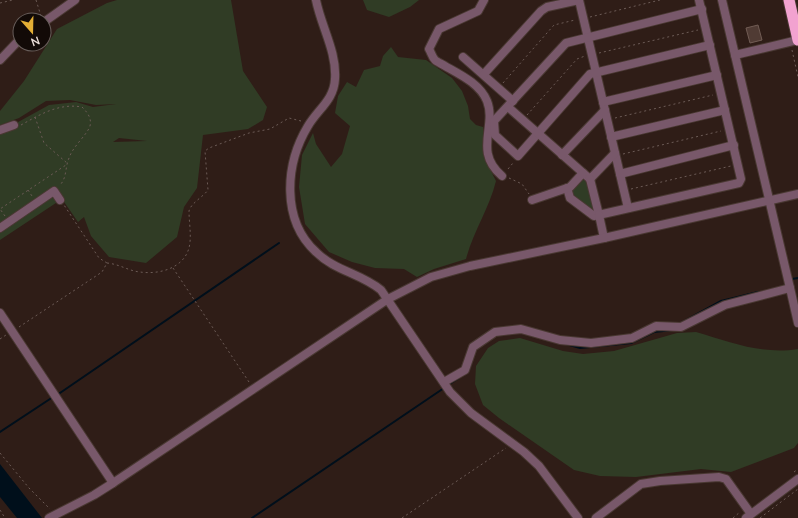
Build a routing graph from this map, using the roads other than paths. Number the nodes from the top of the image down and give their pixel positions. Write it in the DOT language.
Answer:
graph roads {
  1 [pos="75,0"];
  2 [pos="316,0"];
  3 [pos="484,0"];
  4 [pos="579,0"];
  5 [pos="700,0"];
  6 [pos="722,0"];
  7 [pos="789,0"];
  8 [pos="702,9"];
  9 [pos="52,15"];
  10 [pos="588,37"];
  11 [pos="798,40"];
  12 [pos="710,45"];
  13 [pos="12,48"];
  14 [pos="736,55"];
  15 [pos="463,56"];
  16 [pos="0,60"];
  17 [pos="596,72"];
  18 [pos="484,74"];
  19 [pos="717,75"];
  20 [pos="603,102"];
  21 [pos="511,104"];
  22 [pos="605,110"];
  23 [pos="725,110"];
  24 [pos="16,126"];
  25 [pos="0,130"];
  26 [pos="537,133"];
  27 [pos="611,137"];
  28 [pos="734,145"];
  29 [pos="618,154"];
  30 [pos="562,155"];
  31 [pos="583,173"];
  32 [pos="620,174"];
  33 [pos="502,176"];
  34 [pos="590,179"];
  35 [pos="567,188"];
  36 [pos="798,194"];
  37 [pos="60,200"];
  38 [pos="532,200"];
  39 [pos="771,201"];
  40 [pos="628,208"];
  41 [pos="598,213"];
  42 [pos="0,228"];
  43 [pos="604,238"];
  44 [pos="790,288"];
  45 [pos="388,299"];
  46 [pos="0,313"];
  47 [pos="798,322"];
  48 [pos="446,385"];
  49 [pos="798,480"];
  50 [pos="113,483"];
  51 [pos="52,516"];
  52 [pos="749,516"];
  53 [pos="578,518"];
  54 [pos="596,518"];
  1 -- 9 [label="street"];
  2 -- 45 [label="street"];
  3 -- 33 [label="street"];
  4 -- 10 [label="street"];
  4 -- 18 [label="street"];
  5 -- 8 [label="street"];
  6 -- 14 [label="street"];
  7 -- 11 [label="highway"];
  8 -- 10 [label="street"];
  8 -- 12 [label="street"];
  10 -- 17 [label="street"];
  10 -- 21 [label="street"];
  11 -- 14 [label="street"];
  12 -- 17 [label="street"];
  12 -- 19 [label="street"];
  13 -- 16 [label="street"];
  14 -- 39 [label="street"];
  15 -- 18 [label="street"];
  17 -- 20 [label="street"];
  17 -- 26 [label="street"];
  18 -- 21 [label="street"];
  19 -- 20 [label="street"];
  19 -- 23 [label="street"];
  20 -- 22 [label="street"];
  21 -- 26 [label="street"];
  21 -- 26 [label="street"];
  22 -- 27 [label="street"];
  22 -- 30 [label="street"];
  23 -- 27 [label="street"];
  23 -- 28 [label="street"];
  24 -- 25 [label="street"];
  26 -- 30 [label="street"];
  27 -- 29 [label="street"];
  28 -- 32 [label="street"];
  28 -- 40 [label="street"];
  29 -- 32 [label="street"];
  29 -- 34 [label="street"];
  30 -- 31 [label="street"];
  31 -- 34 [label="street"];
  31 -- 35 [label="street"];
  32 -- 40 [label="street"];
  34 -- 41 [label="street"];
  35 -- 38 [label="street"];
  35 -- 41 [label="street"];
  36 -- 39 [label="street"];
  37 -- 42 [label="street"];
  39 -- 43 [label="street"];
  39 -- 44 [label="street"];
  40 -- 41 [label="street"];
  41 -- 43 [label="street"];
  43 -- 45 [label="street"];
  44 -- 47 [label="street"];
  44 -- 48 [label="street"];
  45 -- 48 [label="street"];
  45 -- 50 [label="street"];
  46 -- 50 [label="street"];
  48 -- 53 [label="street"];
  49 -- 52 [label="street"];
  50 -- 51 [label="street"];
  52 -- 54 [label="street"];
}
